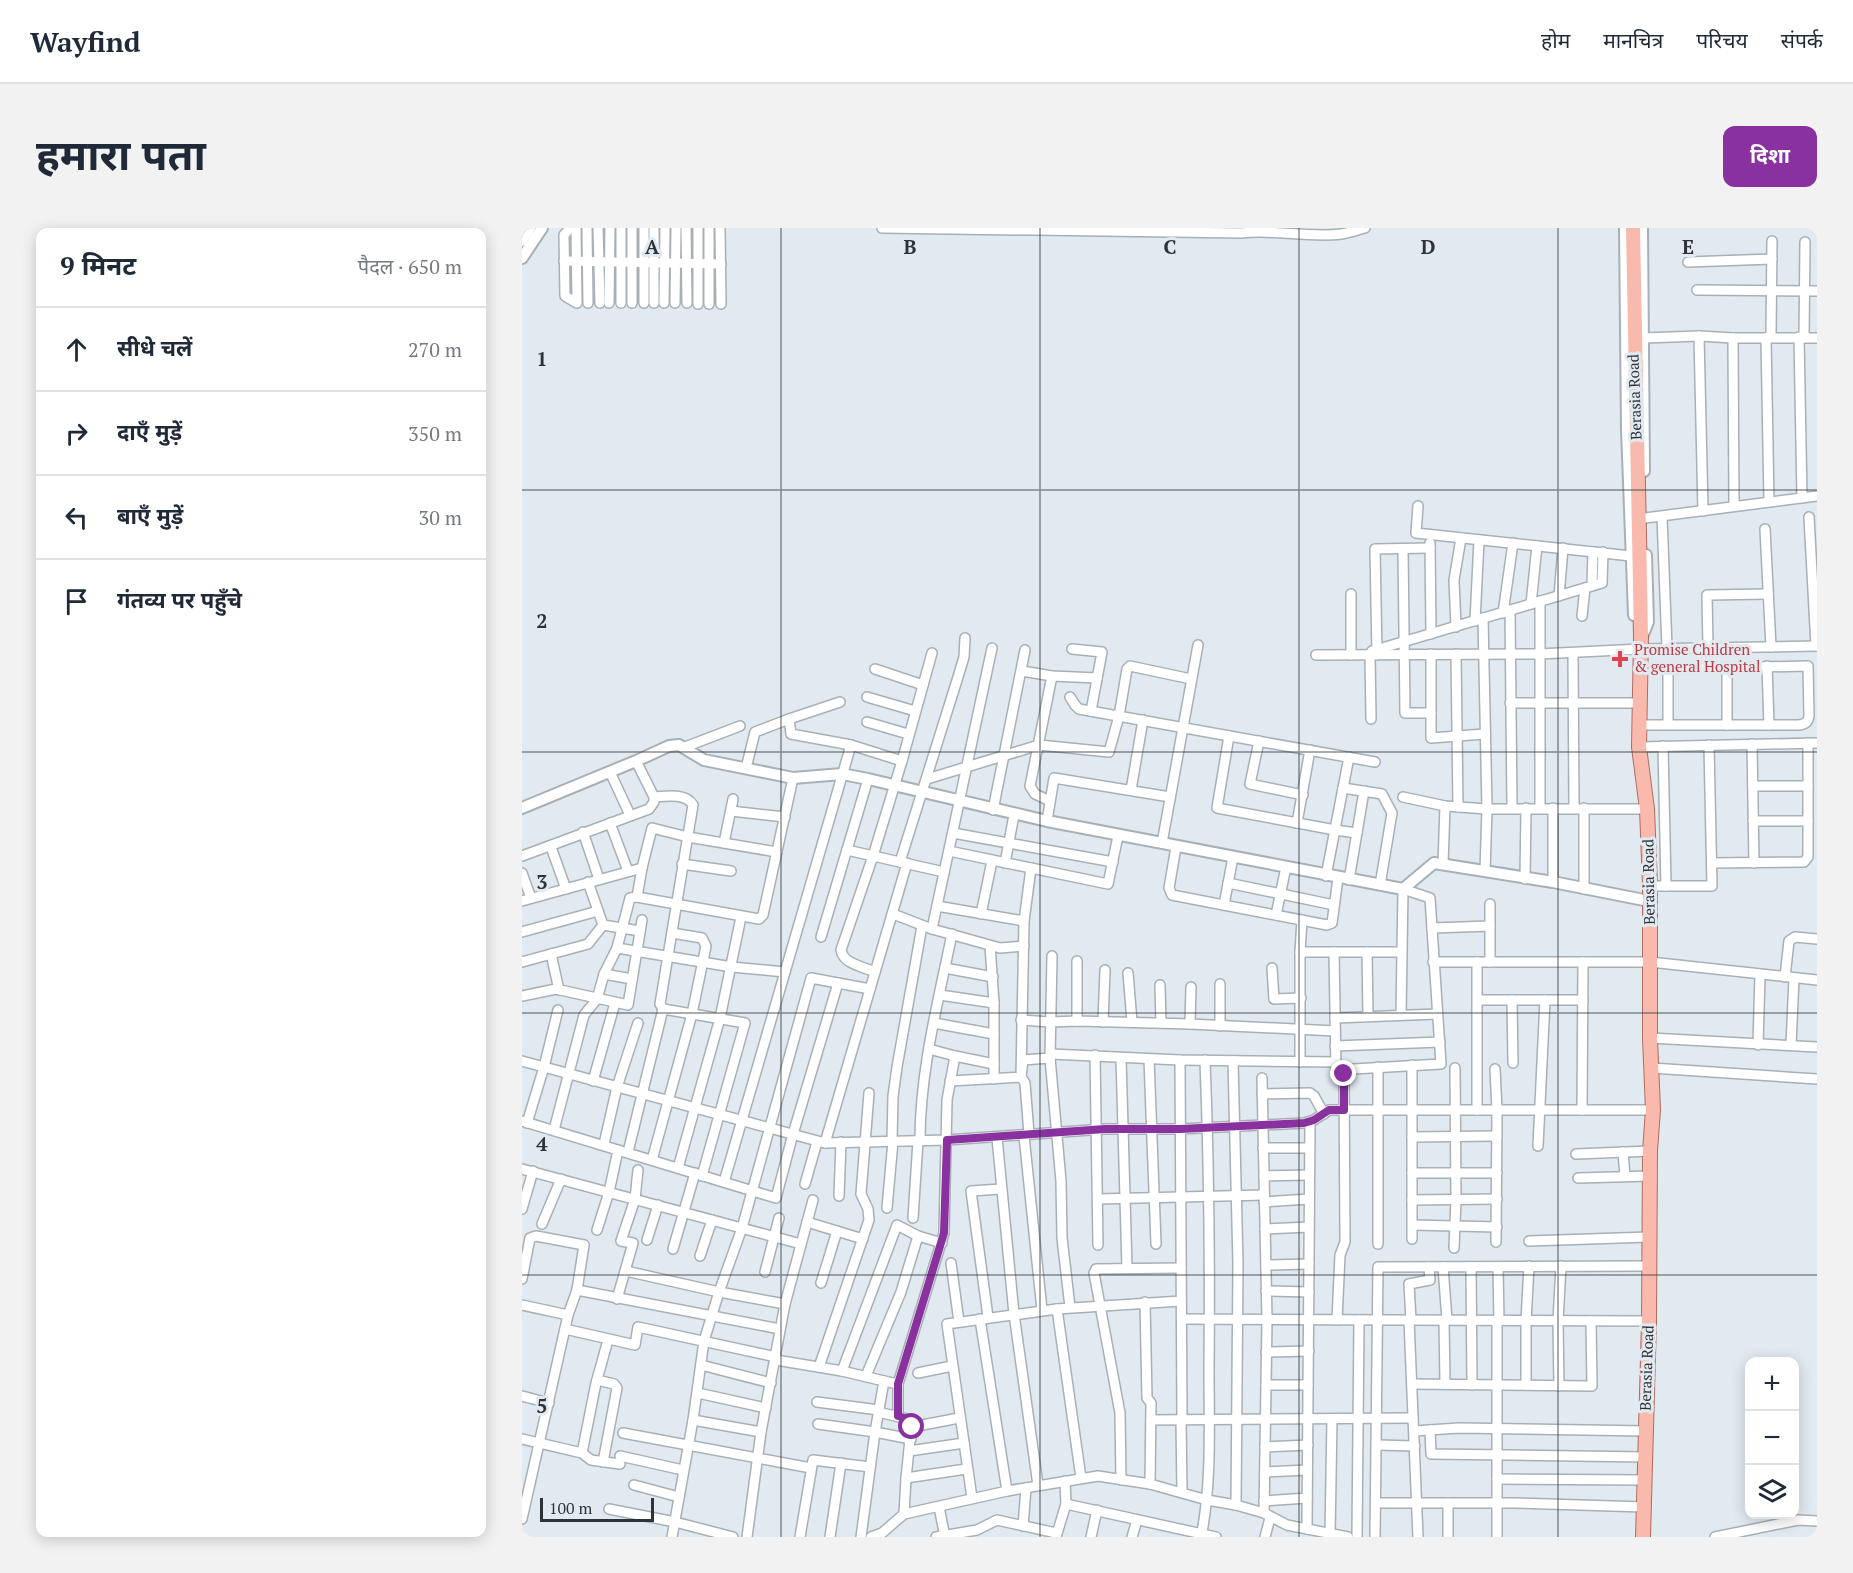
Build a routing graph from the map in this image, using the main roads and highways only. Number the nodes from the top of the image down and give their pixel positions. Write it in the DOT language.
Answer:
graph roads {
  1 [pos="1633,228"];
  2 [pos="1646,1537"];
  1 -- 2 [label="main road, Berasia Road"];
}
